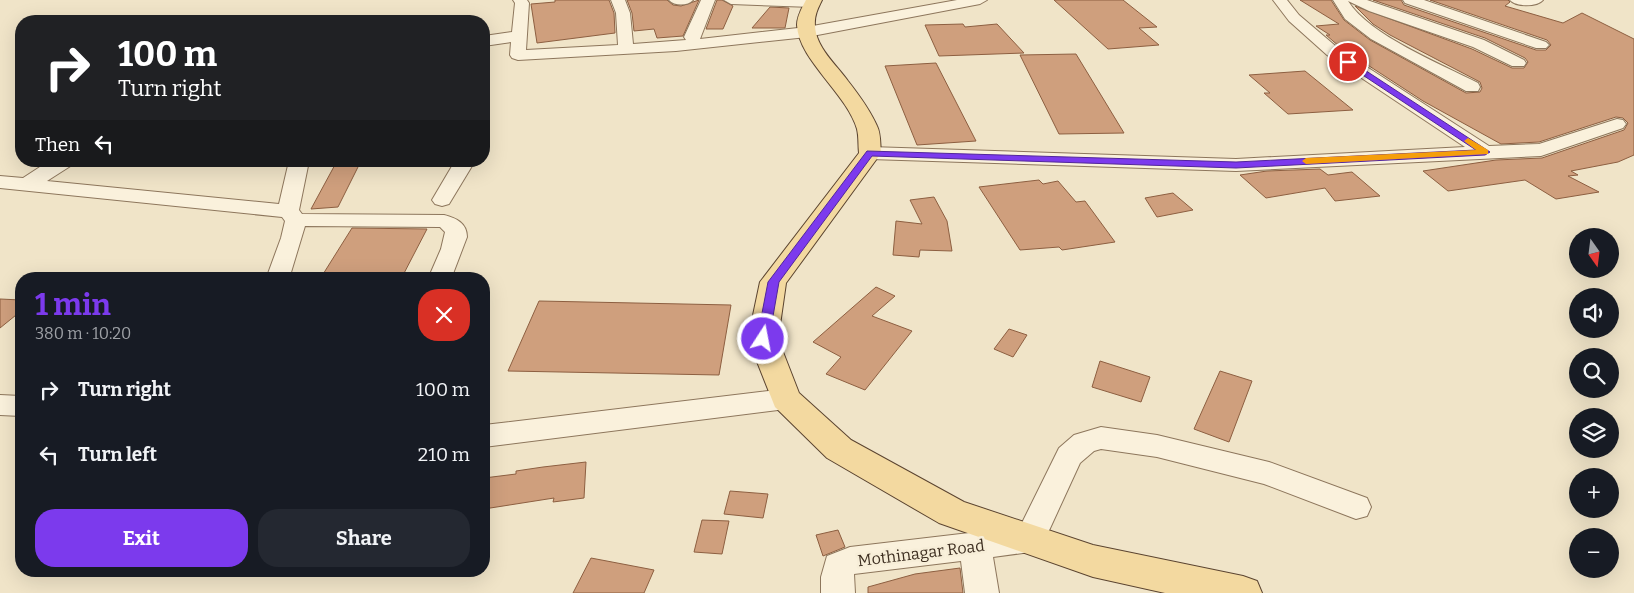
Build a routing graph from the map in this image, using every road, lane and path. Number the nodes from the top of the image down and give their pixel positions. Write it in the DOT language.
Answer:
graph roads {
  1 [pos="520,0"];
  2 [pos="618,0"];
  3 [pos="676,0"];
  4 [pos="686,0"];
  5 [pos="708,0"];
  6 [pos="731,0"];
  7 [pos="980,0"];
  8 [pos="1280,0"];
  9 [pos="1340,0"];
  10 [pos="1354,0"];
  11 [pos="1410,0"];
  12 [pos="1517,0"];
  13 [pos="1536,0"];
  14 [pos="813,2"];
  15 [pos="807,32"];
  16 [pos="519,36"];
  17 [pos="490,40"];
  18 [pos="694,44"];
  19 [pos="1541,45"];
  20 [pos="626,49"];
  21 [pos="1518,63"];
  22 [pos="1472,87"];
  23 [pos="1617,124"];
  24 [pos="1485,152"];
  25 [pos="870,153"];
  26 [pos="54,167"];
  27 [pos="298,167"];
  28 [pos="461,167"];
  29 [pos="0,182"];
  30 [pos="27,185"];
  31 [pos="442,200"];
  32 [pos="292,216"];
  33 [pos="280,272"];
  34 [pos="441,272"];
  35 [pos="786,399"];
  36 [pos="0,405"];
  37 [pos="15,406"];
  38 [pos="490,435"];
  39 [pos="1356,507"];
  40 [pos="1030,539"];
  41 [pos="974,546"];
  42 [pos="838,593"];
  43 [pos="982,593"];
  44 [pos="1243,593"];
  1 -- 16 [label="street"];
  2 -- 20 [label="street"];
  3 -- 4 [label="street"];
  5 -- 18 [label="street"];
  6 -- 14 [label="street"];
  7 -- 15 [label="street"];
  8 -- 24 [label="street"];
  9 -- 22 [label="street"];
  10 -- 21 [label="street"];
  11 -- 19 [label="street"];
  12 -- 13 [label="street"];
  14 -- 15 [label="main road"];
  15 -- 18 [label="street"];
  15 -- 25 [label="main road"];
  16 -- 17 [label="street"];
  16 -- 20 [label="street"];
  18 -- 20 [label="street"];
  23 -- 24 [label="street"];
  24 -- 25 [label="street"];
  25 -- 35 [label="main road"];
  26 -- 30 [label="street"];
  27 -- 32 [label="street"];
  28 -- 31 [label="street"];
  29 -- 30 [label="street"];
  30 -- 32 [label="street"];
  32 -- 33 [label="street"];
  32 -- 34 [label="street"];
  35 -- 38 [label="street"];
  35 -- 40 [label="main road"];
  36 -- 37 [label="street"];
  39 -- 40 [label="street"];
  40 -- 41 [label="street, Mothinagar Road"];
  40 -- 44 [label="main road"];
  41 -- 42 [label="street, Mothinagar Road"];
  41 -- 43 [label="street"];
}
